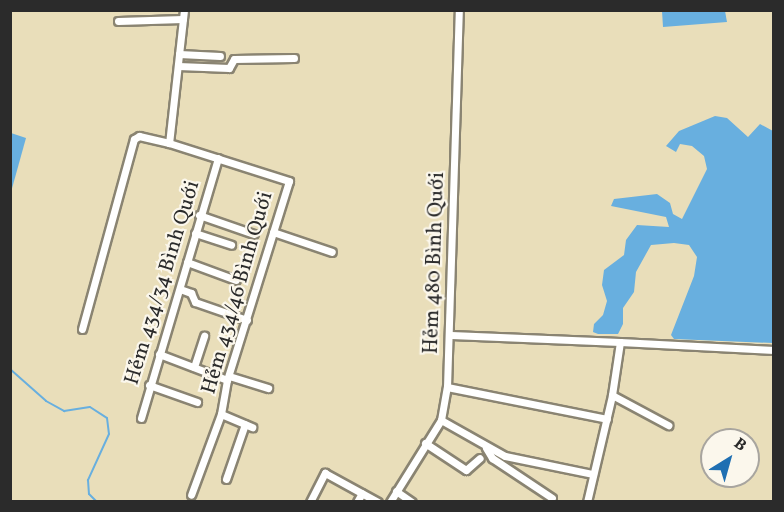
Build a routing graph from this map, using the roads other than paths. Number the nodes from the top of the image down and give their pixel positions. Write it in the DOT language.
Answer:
graph roads {
  1 [pos="184,10"];
  2 [pos="459,10"];
  3 [pos="183,19"];
  4 [pos="118,21"];
  5 [pos="180,54"];
  6 [pos="220,56"];
  7 [pos="294,58"];
  8 [pos="178,66"];
  9 [pos="170,142"];
  10 [pos="218,158"];
  11 [pos="200,215"];
  12 [pos="273,232"];
  13 [pos="195,233"];
  14 [pos="254,234"];
  15 [pos="231,245"];
  16 [pos="332,252"];
  17 [pos="187,262"];
  18 [pos="236,280"];
  19 [pos="180,288"];
  20 [pos="247,320"];
  21 [pos="82,329"];
  22 [pos="451,335"];
  23 [pos="204,336"];
  24 [pos="620,342"];
  25 [pos="774,350"];
  26 [pos="159,354"];
  27 [pos="194,367"];
  28 [pos="228,378"];
  29 [pos="149,385"];
  30 [pos="447,387"];
  31 [pos="268,388"];
  32 [pos="612,395"];
  33 [pos="197,402"];
  34 [pos="221,414"];
  35 [pos="141,418"];
  36 [pos="607,419"];
  37 [pos="441,420"];
  38 [pos="668,425"];
  39 [pos="425,443"];
  40 [pos="486,447"];
  41 [pos="480,458"];
  42 [pos="594,474"];
  43 [pos="226,478"];
  44 [pos="396,492"];
  45 [pos="362,493"];
  46 [pos="191,495"];
  47 [pos="552,498"];
  48 [pos="310,501"];
  49 [pos="357,501"];
  50 [pos="378,501"];
  51 [pos="390,501"];
  52 [pos="412,501"];
  53 [pos="587,501"];
  1 -- 3 [label="street"];
  2 -- 22 [label="street, Hẻm 480 Bình Quới"];
  3 -- 4 [label="street"];
  3 -- 5 [label="street"];
  5 -- 6 [label="street"];
  5 -- 8 [label="street"];
  7 -- 8 [label="street"];
  8 -- 9 [label="street"];
  9 -- 10 [label="street"];
  9 -- 21 [label="street"];
  10 -- 11 [label="street, Hẻm 434/34 Bình Quới"];
  10 -- 12 [label="street, Hẻm 434/46 Bình Quới"];
  11 -- 13 [label="street, Hẻm 434/34 Bình Quới"];
  11 -- 14 [label="street"];
  12 -- 16 [label="street"];
  12 -- 20 [label="street, Hẻm 434/46 Bình Quới"];
  13 -- 15 [label="street"];
  13 -- 17 [label="street, Hẻm 434/34 Bình Quới"];
  17 -- 18 [label="street"];
  17 -- 19 [label="street, Hẻm 434/34 Bình Quới"];
  19 -- 20 [label="street"];
  19 -- 26 [label="street, Hẻm 434/34 Bình Quới"];
  20 -- 28 [label="street, Hẻm 434/46 Bình Quới"];
  22 -- 24 [label="street"];
  22 -- 30 [label="street, Hẻm 480 Bình Quới"];
  23 -- 27 [label="street"];
  24 -- 25 [label="street"];
  24 -- 32 [label="street"];
  26 -- 27 [label="street"];
  26 -- 29 [label="street, Hẻm 434/34 Bình Quới"];
  27 -- 28 [label="street"];
  28 -- 31 [label="street"];
  28 -- 34 [label="street, Hẻm 434/46 Bình Quới"];
  29 -- 33 [label="street"];
  29 -- 35 [label="street, Hẻm 434/34 Bình Quới"];
  30 -- 36 [label="street"];
  30 -- 37 [label="street, Hẻm 480 Bình Quới"];
  32 -- 36 [label="street"];
  32 -- 38 [label="street"];
  34 -- 43 [label="street, Hẻm 434/46 Bình Quới"];
  34 -- 46 [label="street, Hẻm 434/46 Bình Quới"];
  36 -- 42 [label="street"];
  37 -- 39 [label="street, Hẻm 480 Bình Quới"];
  37 -- 40 [label="street"];
  39 -- 41 [label="street"];
  39 -- 44 [label="street, Hẻm 480 Bình Quới"];
  40 -- 42 [label="street"];
  40 -- 47 [label="street"];
  42 -- 53 [label="street"];
  44 -- 51 [label="street, Hẻm 480 Bình Quới"];
  44 -- 52 [label="street"];
  45 -- 48 [label="street"];
  45 -- 49 [label="street"];
  45 -- 50 [label="street"];
}
